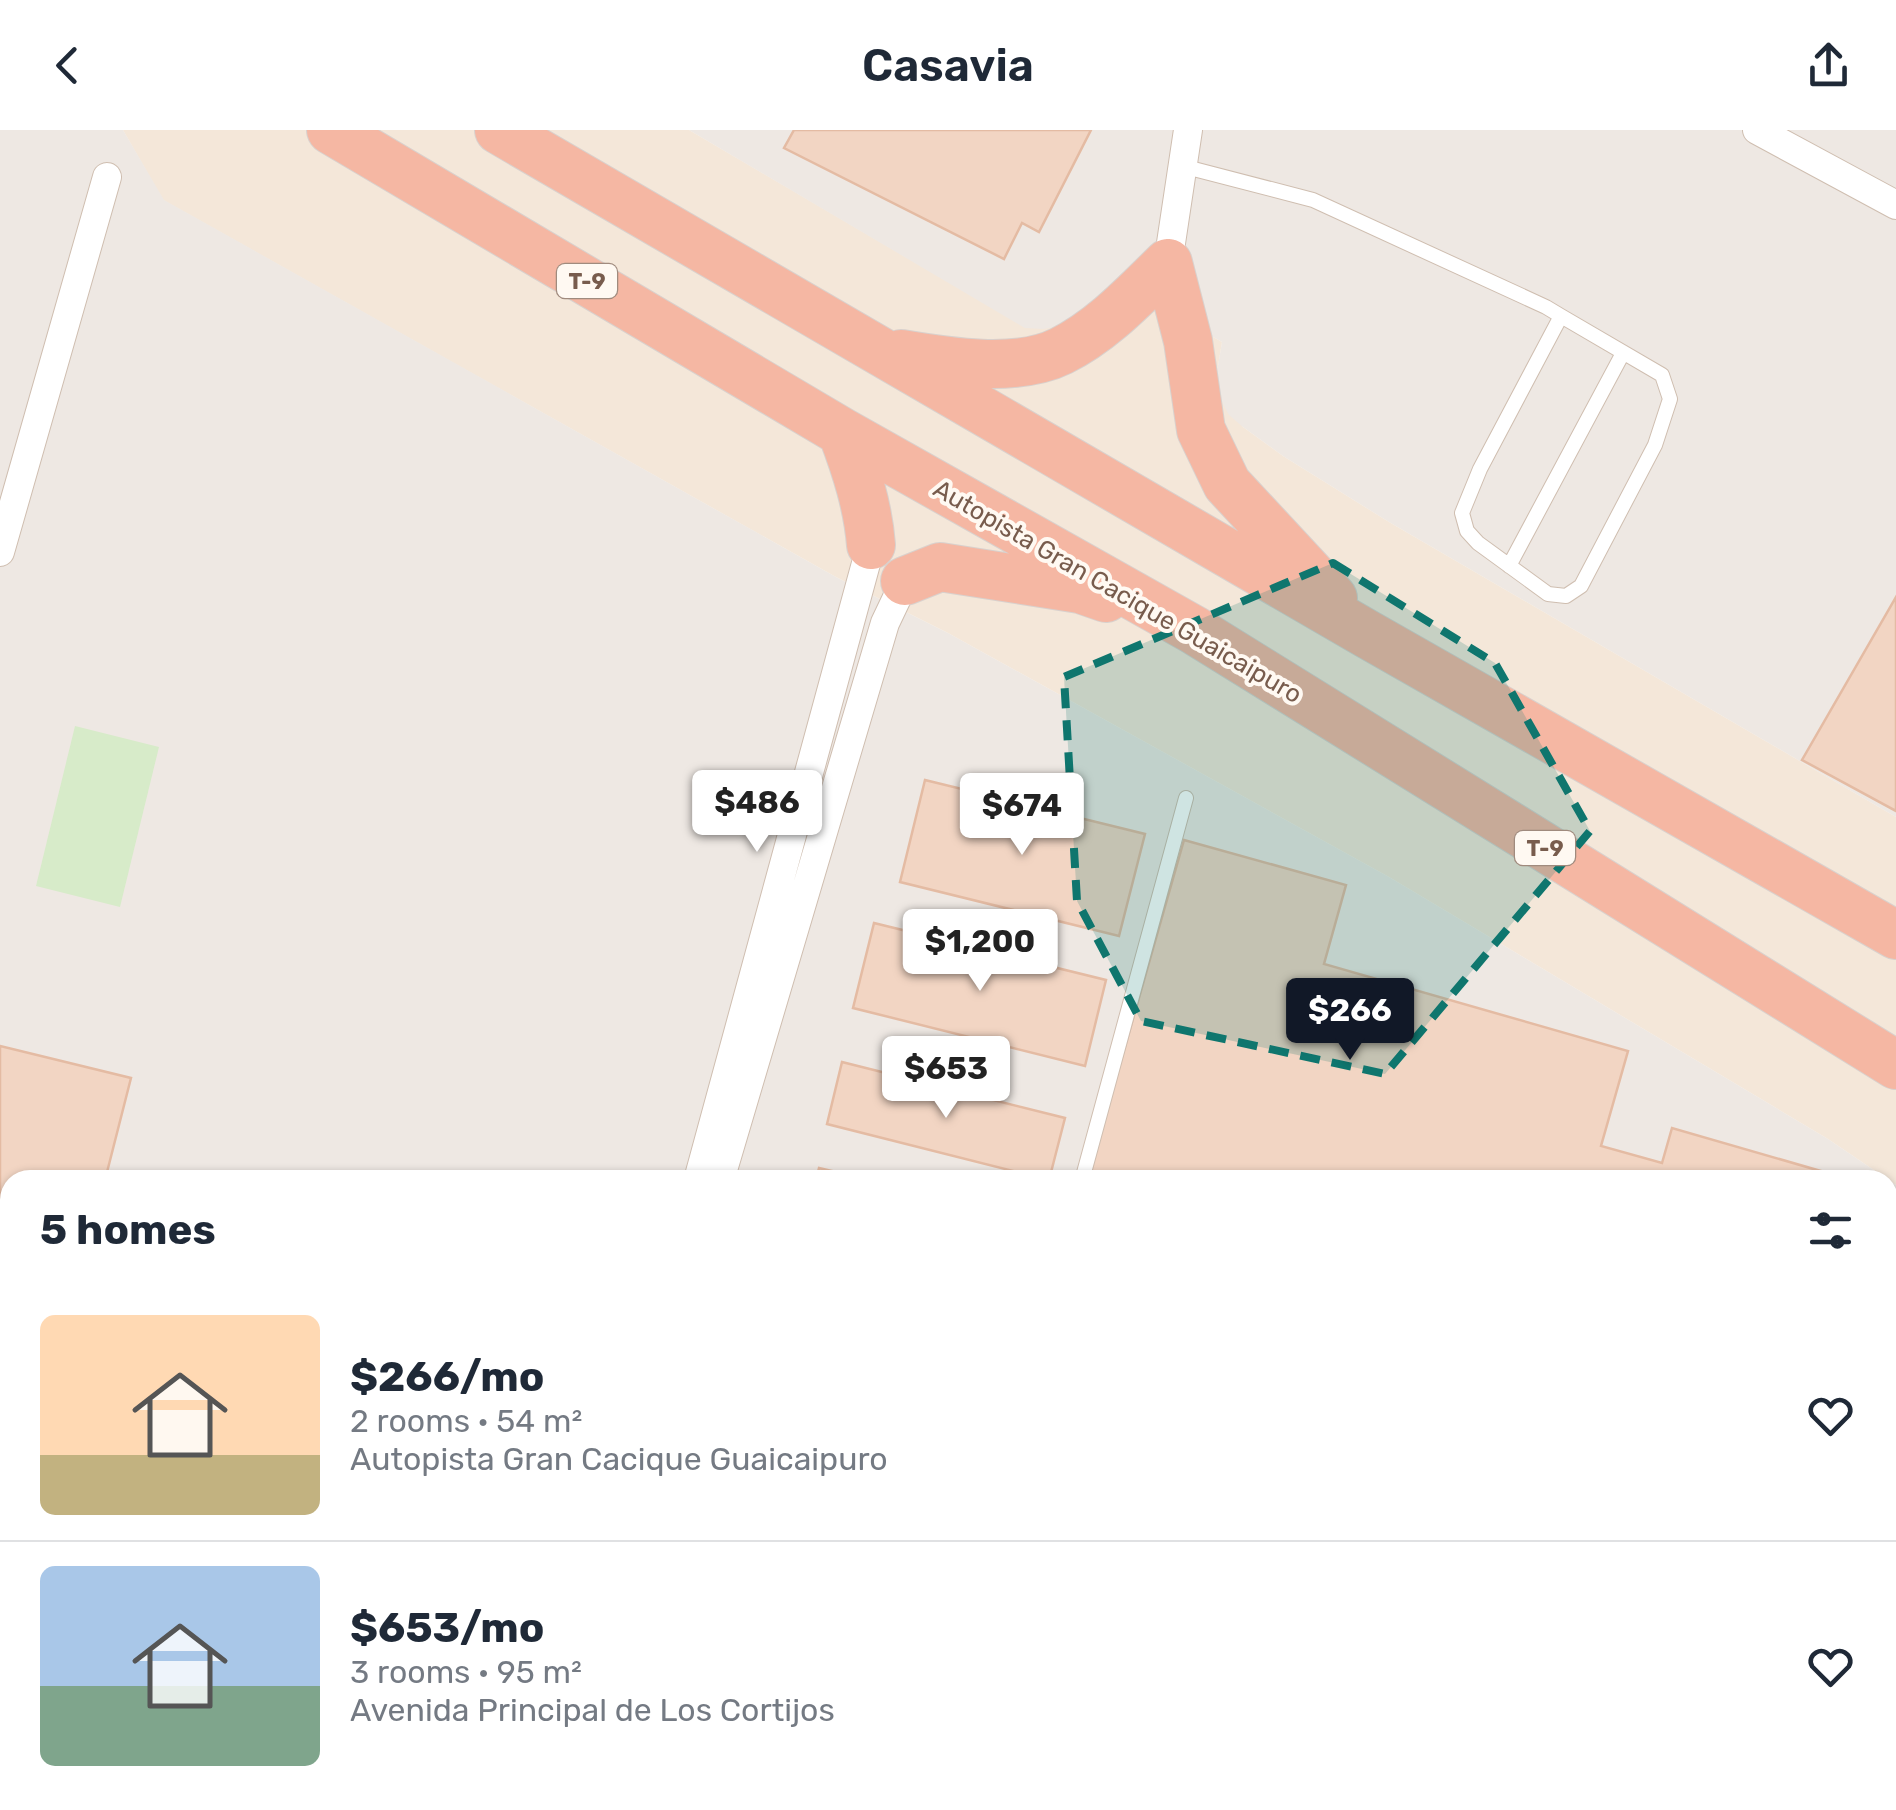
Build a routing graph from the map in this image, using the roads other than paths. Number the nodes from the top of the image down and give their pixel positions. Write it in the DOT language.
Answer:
graph roads {
  1 [pos="331,130"];
  2 [pos="499,130"];
  3 [pos="1188,130"];
  4 [pos="1757,130"];
  5 [pos="1182,166"];
  6 [pos="107,177"];
  7 [pos="1896,205"];
  8 [pos="1168,262"];
  9 [pos="1562,316"];
  10 [pos="879,350"];
  11 [pos="1623,352"];
  12 [pos="842,432"];
  13 [pos="871,545"];
  14 [pos="0,552"];
  15 [pos="1509,566"];
  16 [pos="905,580"];
  17 [pos="1194,630"];
  18 [pos="1367,634"];
  19 [pos="1186,798"];
  20 [pos="1896,935"];
  21 [pos="1896,1066"];
  22 [pos="701,1170"];
  23 [pos="723,1170"];
  24 [pos="1085,1170"];
  1 -- 12 [label="highway, Autopista Gran Cacique Guaicaipuro / T-9"];
  2 -- 10 [label="highway"];
  3 -- 5 [label="street"];
  4 -- 7 [label="street"];
  5 -- 8 [label="street"];
  5 -- 9 [label="lane"];
  6 -- 14 [label="street"];
  8 -- 10 [label="highway"];
  8 -- 18 [label="highway"];
  9 -- 11 [label="lane"];
  9 -- 15 [label="lane"];
  10 -- 18 [label="highway"];
  11 -- 15 [label="lane"];
  11 -- 15 [label="lane"];
  12 -- 13 [label="highway"];
  12 -- 17 [label="highway, Autopista Gran Cacique Guaicaipuro / T-9"];
  13 -- 22 [label="street"];
  16 -- 17 [label="highway"];
  16 -- 23 [label="street"];
  17 -- 21 [label="highway, Autopista Gran Cacique Guaicaipuro / T-9"];
  18 -- 20 [label="highway"];
  19 -- 24 [label="lane"];
}
